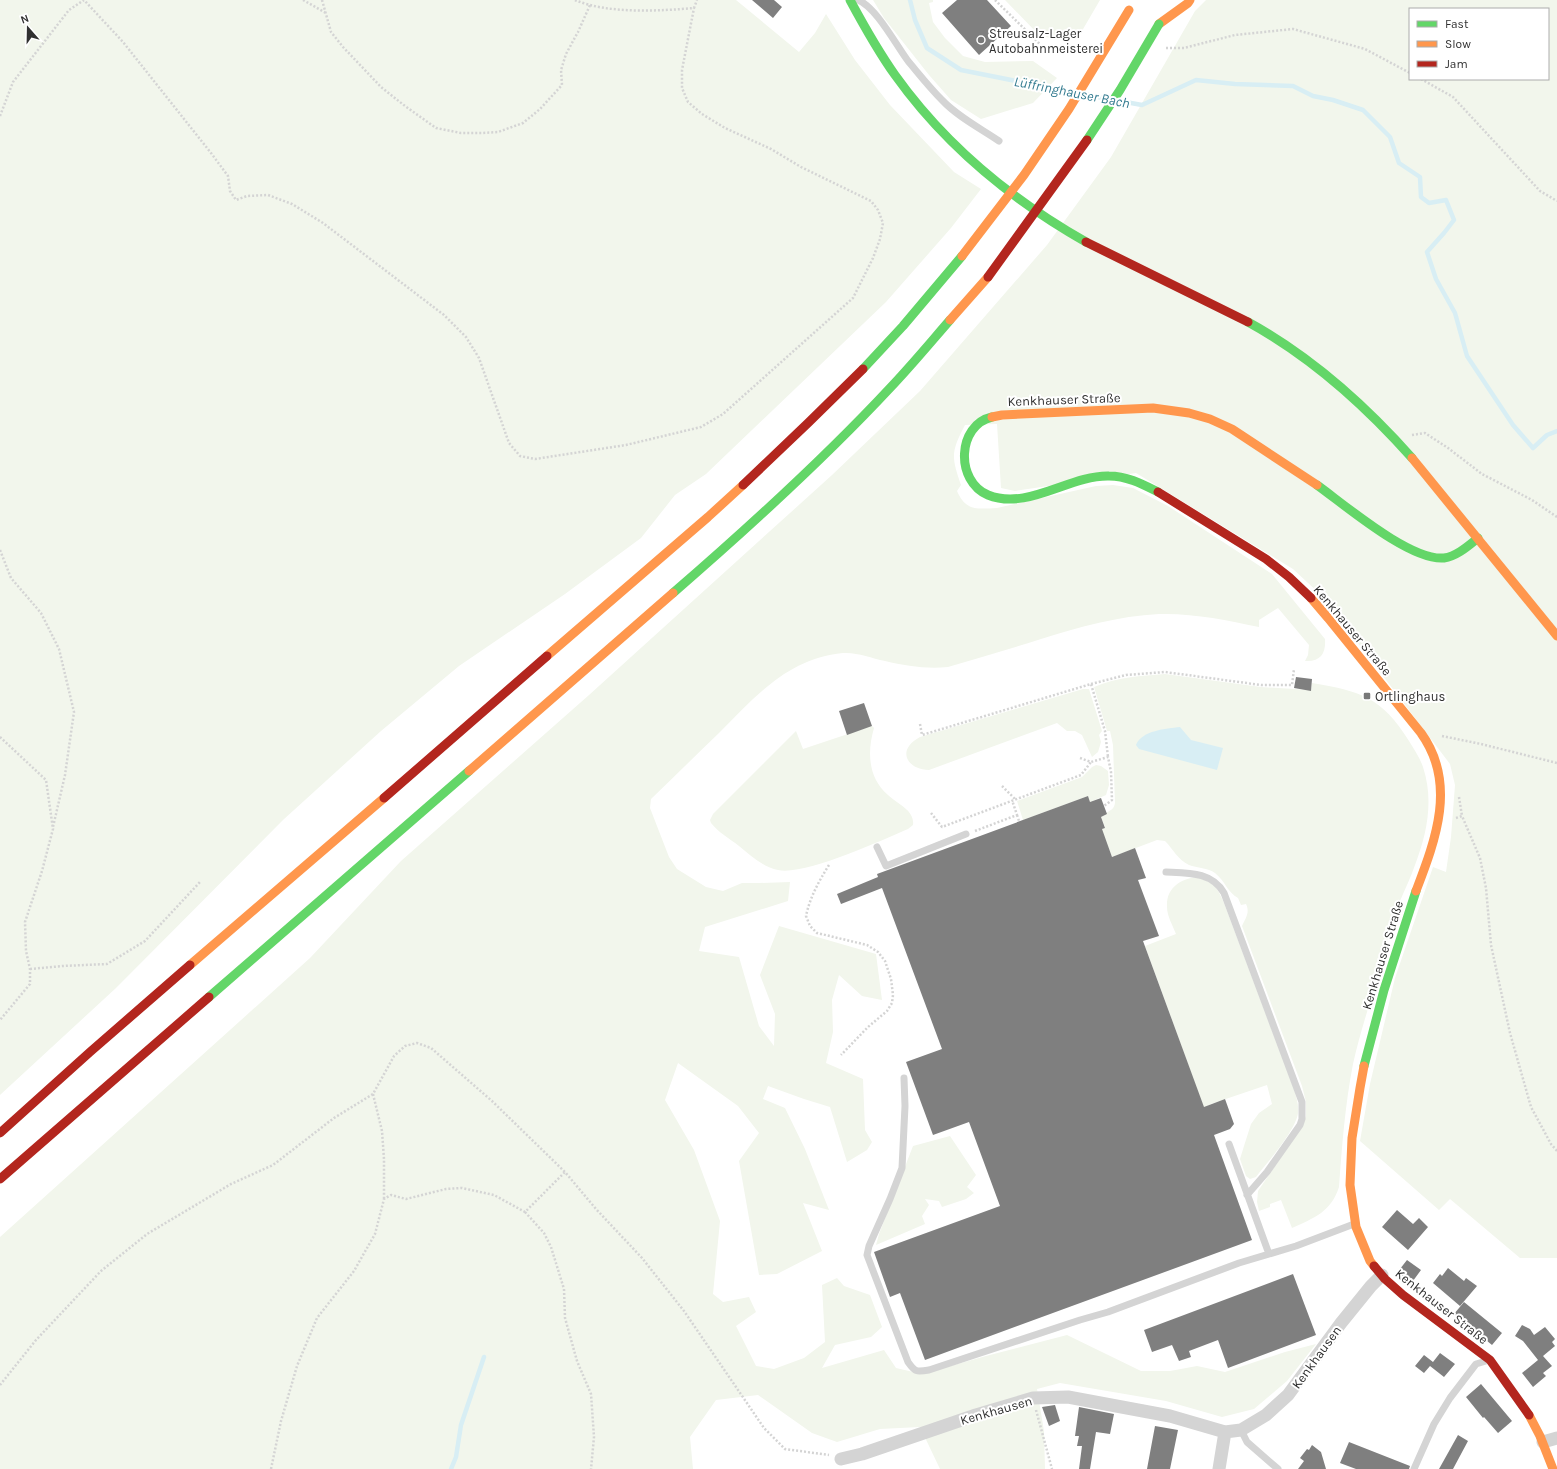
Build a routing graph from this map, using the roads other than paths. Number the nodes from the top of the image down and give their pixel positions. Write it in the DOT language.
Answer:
graph roads {
  1 [pos="850,0"];
  2 [pos="858,0"];
  3 [pos="1129,0"];
  4 [pos="1134,0"];
  5 [pos="1190,0"];
  6 [pos="1169,6"];
  7 [pos="1129,10"];
  8 [pos="1159,24"];
  9 [pos="1000,140"];
  10 [pos="1478,538"];
  11 [pos="1557,636"];
  12 [pos="966,834"];
  13 [pos="877,847"];
  14 [pos="1166,872"];
  15 [pos="904,1078"];
  16 [pos="0,1133"];
  17 [pos="1229,1144"];
  18 [pos="0,1179"];
  19 [pos="1247,1195"];
  20 [pos="1354,1224"];
  21 [pos="1268,1254"];
  22 [pos="1382,1275"];
  23 [pos="1490,1360"];
  24 [pos="1241,1430"];
  25 [pos="1224,1432"];
  26 [pos="1557,1438"];
  27 [pos="1543,1442"];
  28 [pos="841,1459"];
  29 [pos="1219,1469"];
  30 [pos="1278,1469"];
  31 [pos="1414,1469"];
  32 [pos="1553,1469"];
  1 -- 10 [label="main road"];
  2 -- 9 [label="lane"];
  3 -- 7 [label="main road"];
  4 -- 7 [label="main road"];
  5 -- 8 [label="main road"];
  6 -- 8 [label="main road"];
  7 -- 16 [label="main road, bridge"];
  8 -- 18 [label="main road, bridge"];
  10 -- 11 [label="main road"];
  10 -- 20 [label="main road, Kenkhauser Straße"];
  12 -- 13 [label="lane"];
  14 -- 19 [label="lane"];
  15 -- 21 [label="lane"];
  17 -- 19 [label="lane"];
  19 -- 21 [label="lane"];
  20 -- 21 [label="lane"];
  20 -- 22 [label="main road, Kenkhauser Straße"];
  22 -- 23 [label="main road, Kenkhauser Straße"];
  22 -- 24 [label="street, Kenkhausen"];
  23 -- 27 [label="main road, Kenkhauser Straße"];
  23 -- 31 [label="lane"];
  24 -- 25 [label="street, Kenkhausen"];
  24 -- 30 [label="lane"];
  25 -- 28 [label="street, Kenkhausen"];
  25 -- 29 [label="street"];
  26 -- 27 [label="street"];
  27 -- 32 [label="main road, Kenkhauser Straße"];
}
